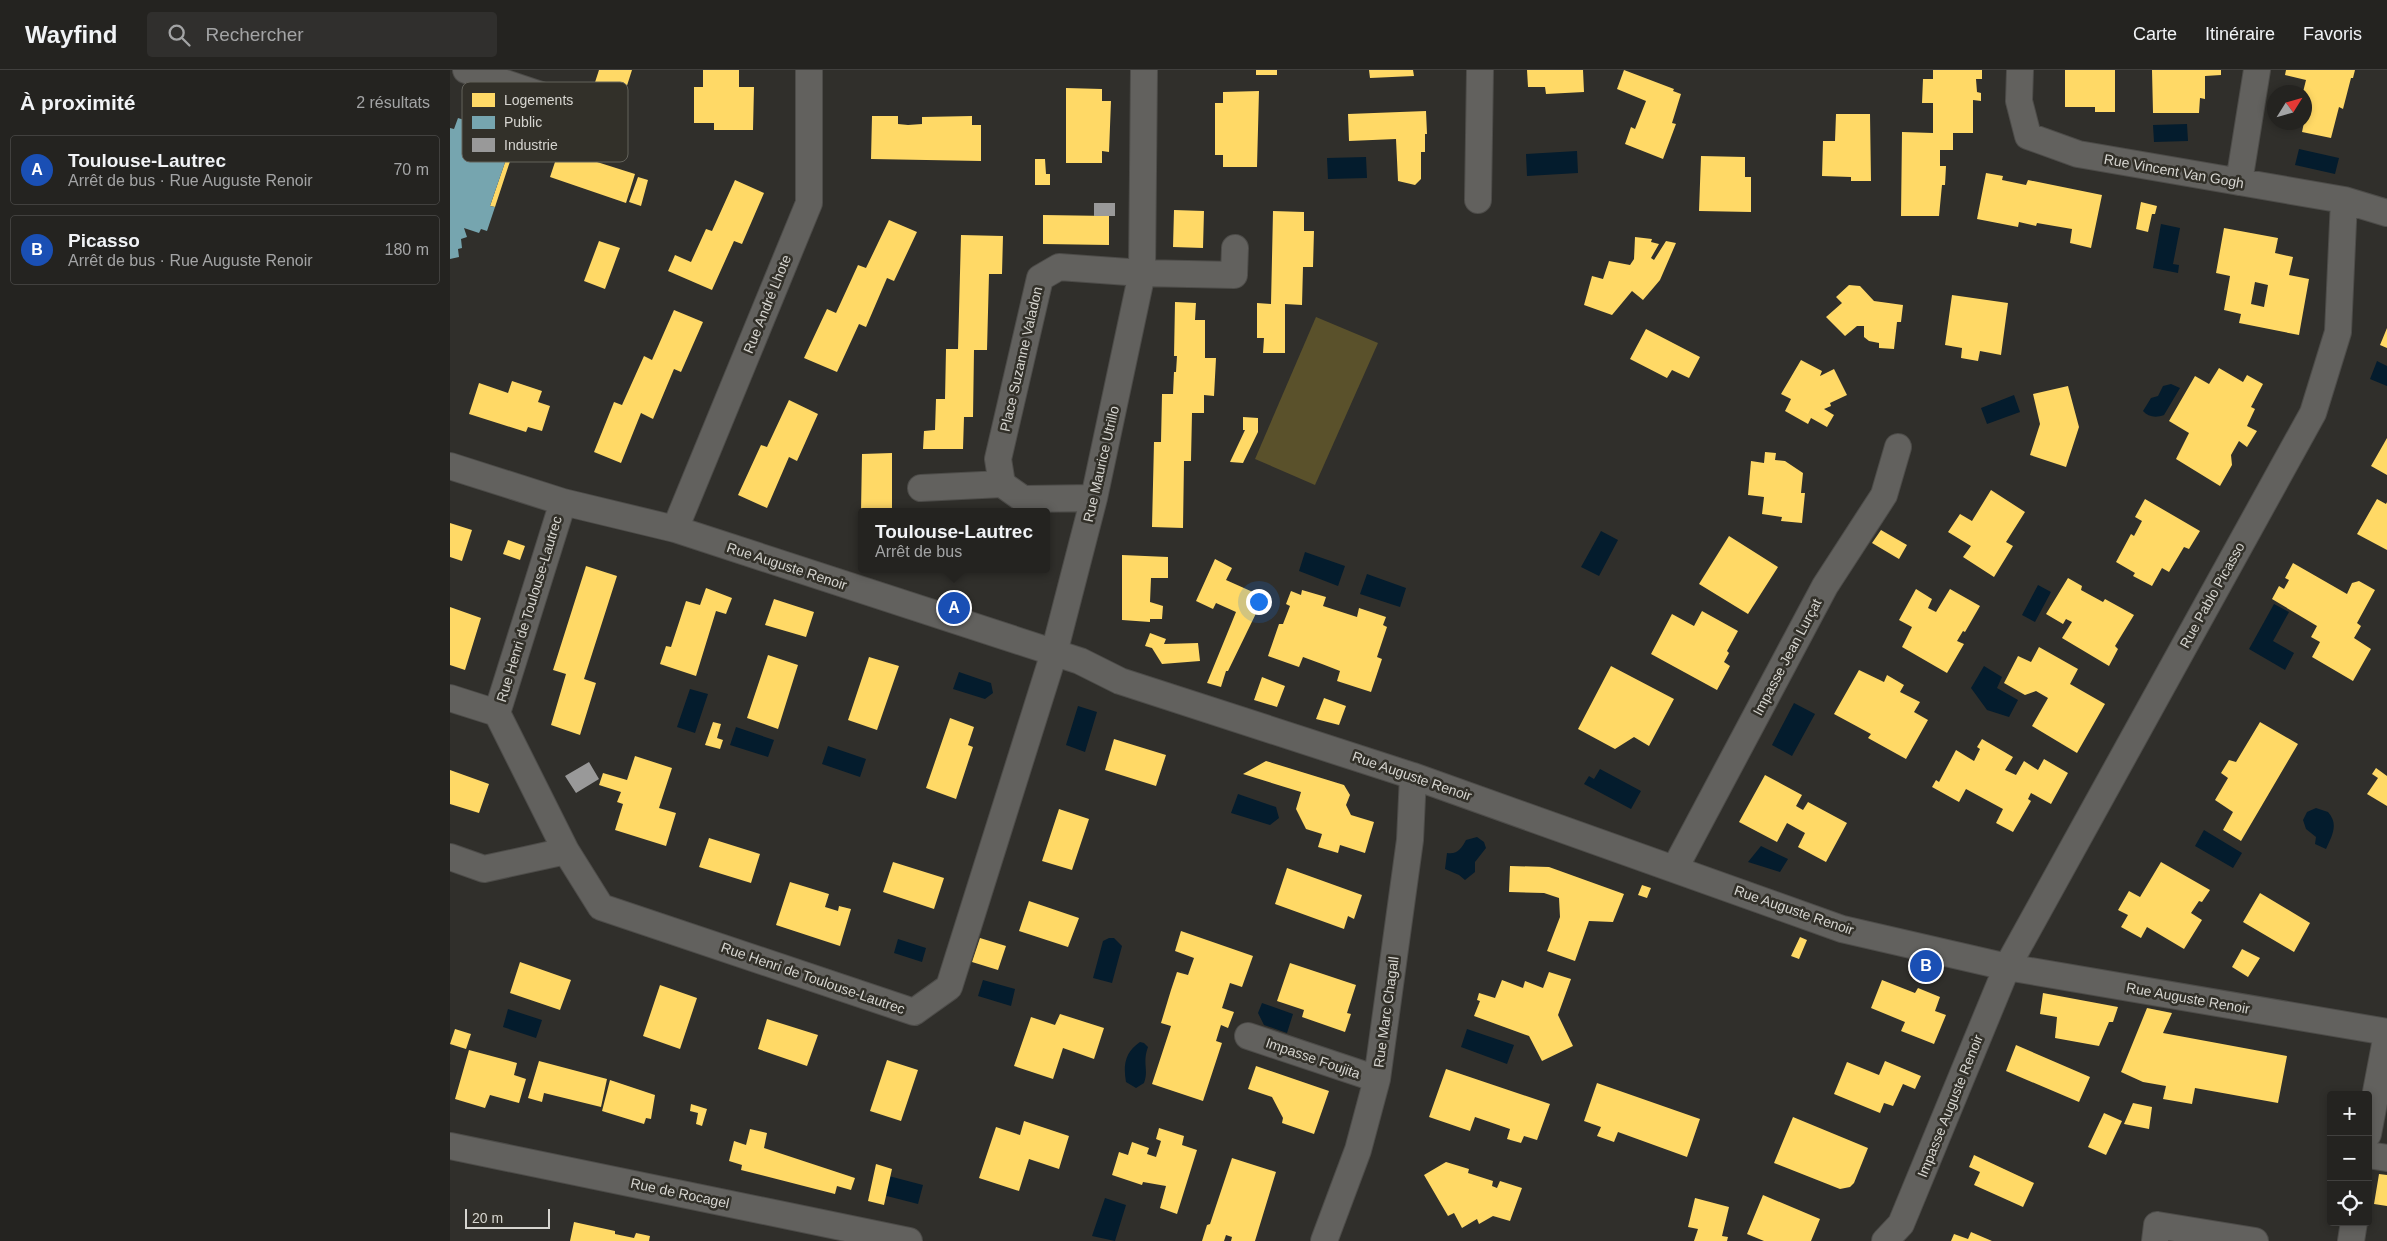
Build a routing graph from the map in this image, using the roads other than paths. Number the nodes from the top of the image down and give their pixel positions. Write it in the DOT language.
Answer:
graph roads {
  1 [pos="809,70"];
  2 [pos="1144,70"];
  3 [pos="1480,70"];
  4 [pos="2020,70"];
  5 [pos="2257,70"];
  6 [pos="475,71"];
  7 [pos="505,82"];
  8 [pos="2239,182"];
  9 [pos="1478,200"];
  10 [pos="2344,200"];
  11 [pos="2387,213"];
  12 [pos="1235,248"];
  13 [pos="1142,273"];
  14 [pos="1898,447"];
  15 [pos="450,466"];
  16 [pos="1002,484"];
  17 [pos="921,488"];
  18 [pos="1094,498"];
  19 [pos="563,502"];
  20 [pos="675,529"];
  21 [pos="1054,653"];
  22 [pos="450,698"];
  23 [pos="497,713"];
  24 [pos="1413,776"];
  25 [pos="566,851"];
  26 [pos="450,857"];
  27 [pos="1675,868"];
  28 [pos="2007,967"];
  29 [pos="2387,1033"];
  30 [pos="1248,1036"];
  31 [pos="1377,1080"];
  32 [pos="2372,1113"];
  33 [pos="450,1146"];
  34 [pos="2372,1156"];
  35 [pos="2387,1158"];
  36 [pos="2353,1226"];
  37 [pos="2156,1233"];
  38 [pos="909,1241"];
  39 [pos="1324,1241"];
  40 [pos="1885,1241"];
  41 [pos="2255,1241"];
  42 [pos="2351,1241"];
  1 -- 20 [label="street, Rue André Lhote"];
  2 -- 13 [label="street, Rue Maurice Utrillo"];
  3 -- 9 [label="street"];
  4 -- 8 [label="street, Rue Vincent Van Gogh"];
  5 -- 8 [label="street"];
  6 -- 7 [label="street"];
  8 -- 10 [label="street, Rue Vincent Van Gogh"];
  10 -- 11 [label="street, Rue Vincent Van Gogh"];
  10 -- 28 [label="street, Rue Pablo Picasso"];
  12 -- 13 [label="street"];
  13 -- 16 [label="street, Place Suzanne Valadon"];
  13 -- 18 [label="street, Rue Maurice Utrillo"];
  14 -- 27 [label="street, Impasse Jean Lurçat"];
  15 -- 19 [label="street, Rue Auguste Renoir"];
  16 -- 17 [label="street"];
  16 -- 18 [label="street"];
  18 -- 21 [label="street, Rue Maurice Utrillo"];
  19 -- 20 [label="street, Rue Auguste Renoir"];
  19 -- 23 [label="street, Rue Henri de Toulouse-Lautrec"];
  20 -- 21 [label="street, Rue Auguste Renoir"];
  21 -- 24 [label="street, Rue Auguste Renoir"];
  21 -- 25 [label="street, Rue Henri de Toulouse-Lautrec"];
  22 -- 23 [label="street"];
  23 -- 25 [label="street, Rue Henri de Toulouse-Lautrec"];
  24 -- 27 [label="street, Rue Auguste Renoir"];
  24 -- 31 [label="street, Rue Marc Chagall"];
  25 -- 26 [label="street"];
  27 -- 28 [label="street, Rue Auguste Renoir"];
  28 -- 29 [label="street, Rue Auguste Renoir"];
  28 -- 40 [label="street, Impasse Auguste Renoir"];
  29 -- 32 [label="street"];
  30 -- 31 [label="street, Impasse Foujita"];
  31 -- 39 [label="street, Rue Marc Chagall"];
  33 -- 38 [label="street, Rue de Rocagel"];
  34 -- 35 [label="street"];
  36 -- 42 [label="street"];
  37 -- 41 [label="street"];
}
